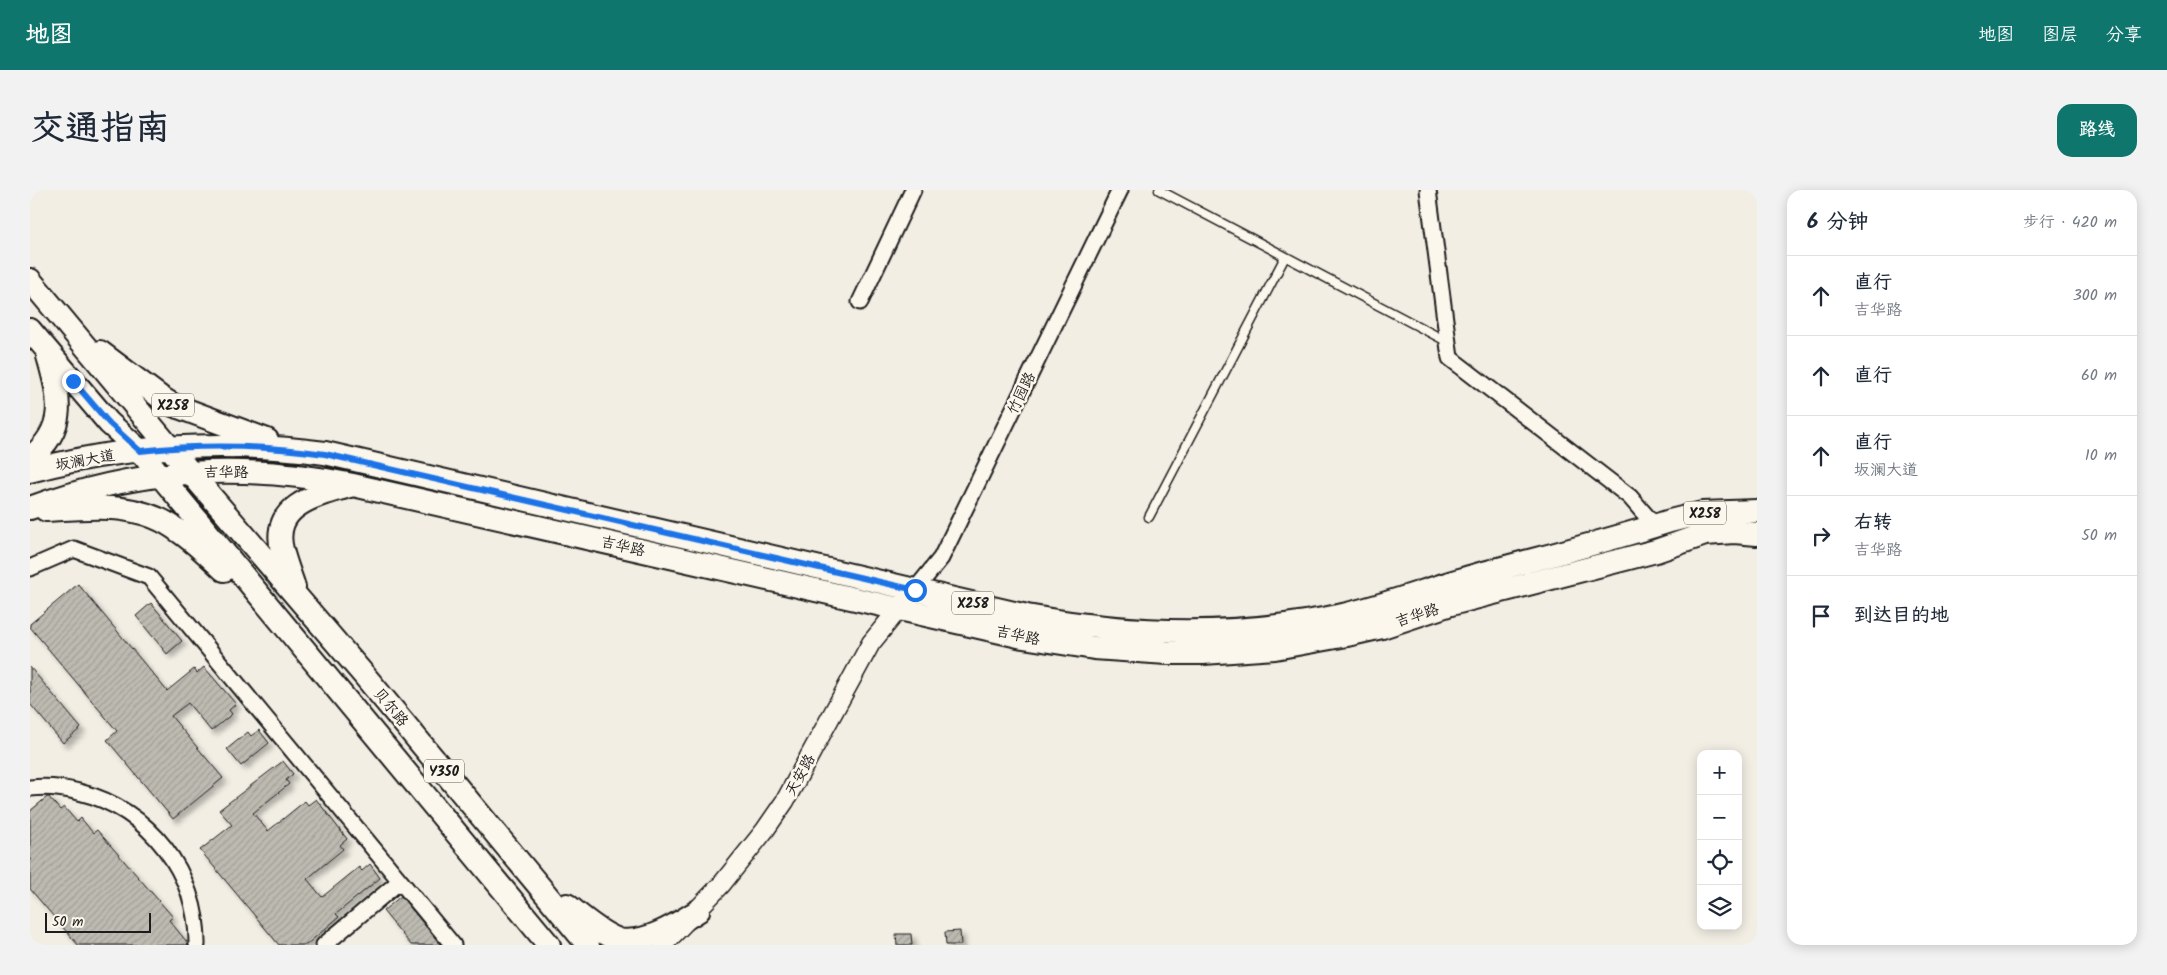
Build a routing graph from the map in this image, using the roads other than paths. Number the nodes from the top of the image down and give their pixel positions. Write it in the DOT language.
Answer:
graph roads {
  1 [pos="912,190"];
  2 [pos="1120,190"];
  3 [pos="1159,190"];
  4 [pos="1428,190"];
  5 [pos="1285,257"];
  6 [pos="30,280"];
  7 [pos="860,302"];
  8 [pos="30,330"];
  9 [pos="71,330"];
  10 [pos="1450,343"];
  11 [pos="46,350"];
  12 [pos="170,448"];
  13 [pos="291,449"];
  14 [pos="140,451"];
  15 [pos="30,458"];
  16 [pos="30,471"];
  17 [pos="190,472"];
  18 [pos="159,474"];
  19 [pos="353,485"];
  20 [pos="30,509"];
  21 [pos="1757,511"];
  22 [pos="1149,517"];
  23 [pos="1655,526"];
  24 [pos="1757,534"];
  25 [pos="30,568"];
  26 [pos="915,590"];
  27 [pos="298,598"];
  28 [pos="899,608"];
  29 [pos="274,614"];
  30 [pos="30,788"];
  31 [pos="444,820"];
  32 [pos="532,876"];
  33 [pos="400,882"];
  34 [pos="698,911"];
  35 [pos="197,945"];
  36 [pos="324,945"];
  37 [pos="453,945"];
  38 [pos="534,945"];
  39 [pos="549,945"];
  40 [pos="588,945"];
  41 [pos="663,945"];
  42 [pos="678,945"];
  1 -- 7 [label="street"];
  2 -- 26 [label="street, 竹园路"];
  3 -- 5 [label="lane"];
  4 -- 10 [label="street"];
  5 -- 10 [label="lane"];
  5 -- 22 [label="lane"];
  6 -- 9 [label="main road, 吉华路 / X258"];
  8 -- 11 [label="main road"];
  9 -- 12 [label="main road, 吉华路 / X258"];
  9 -- 13 [label="main road, X258"];
  10 -- 23 [label="street"];
  11 -- 14 [label="main road"];
  11 -- 15 [label="main road"];
  12 -- 13 [label="main road, 坂澜大道"];
  12 -- 14 [label="main road, 坂澜大道"];
  12 -- 17 [label="main road, 吉华路 / X258"];
  13 -- 26 [label="main road, 吉华路 / X258"];
  14 -- 16 [label="main road, 坂澜大道"];
  14 -- 18 [label="main road"];
  17 -- 18 [label="main road, 吉华路 / X258"];
  17 -- 19 [label="main road, 吉华路 / X258"];
  17 -- 27 [label="main road, 贝尔路 / Y350"];
  18 -- 20 [label="main road, 坂澜大道"];
  18 -- 29 [label="main road, 贝尔路 / Y350"];
  19 -- 27 [label="main road"];
  19 -- 28 [label="main road, 吉华路 / X258"];
  20 -- 29 [label="main road"];
  21 -- 23 [label="main road, 吉华路 / X258"];
  23 -- 26 [label="main road, 吉华路 / X258"];
  24 -- 28 [label="main road, 吉华路 / X258"];
  25 -- 33 [label="street"];
  26 -- 28 [label="street, 天安路"];
  27 -- 32 [label="main road, 贝尔路 / Y350"];
  28 -- 34 [label="street, 天安路"];
  29 -- 31 [label="main road, 贝尔路 / Y350"];
  30 -- 35 [label="street"];
  31 -- 38 [label="main road"];
  31 -- 39 [label="main road, 贝尔路 / Y350"];
  32 -- 34 [label="main road"];
  32 -- 40 [label="main road, 贝尔路 / Y350"];
  33 -- 36 [label="street"];
  33 -- 37 [label="street"];
  34 -- 41 [label="street, 天安路"];
  34 -- 42 [label="main road"];
}
